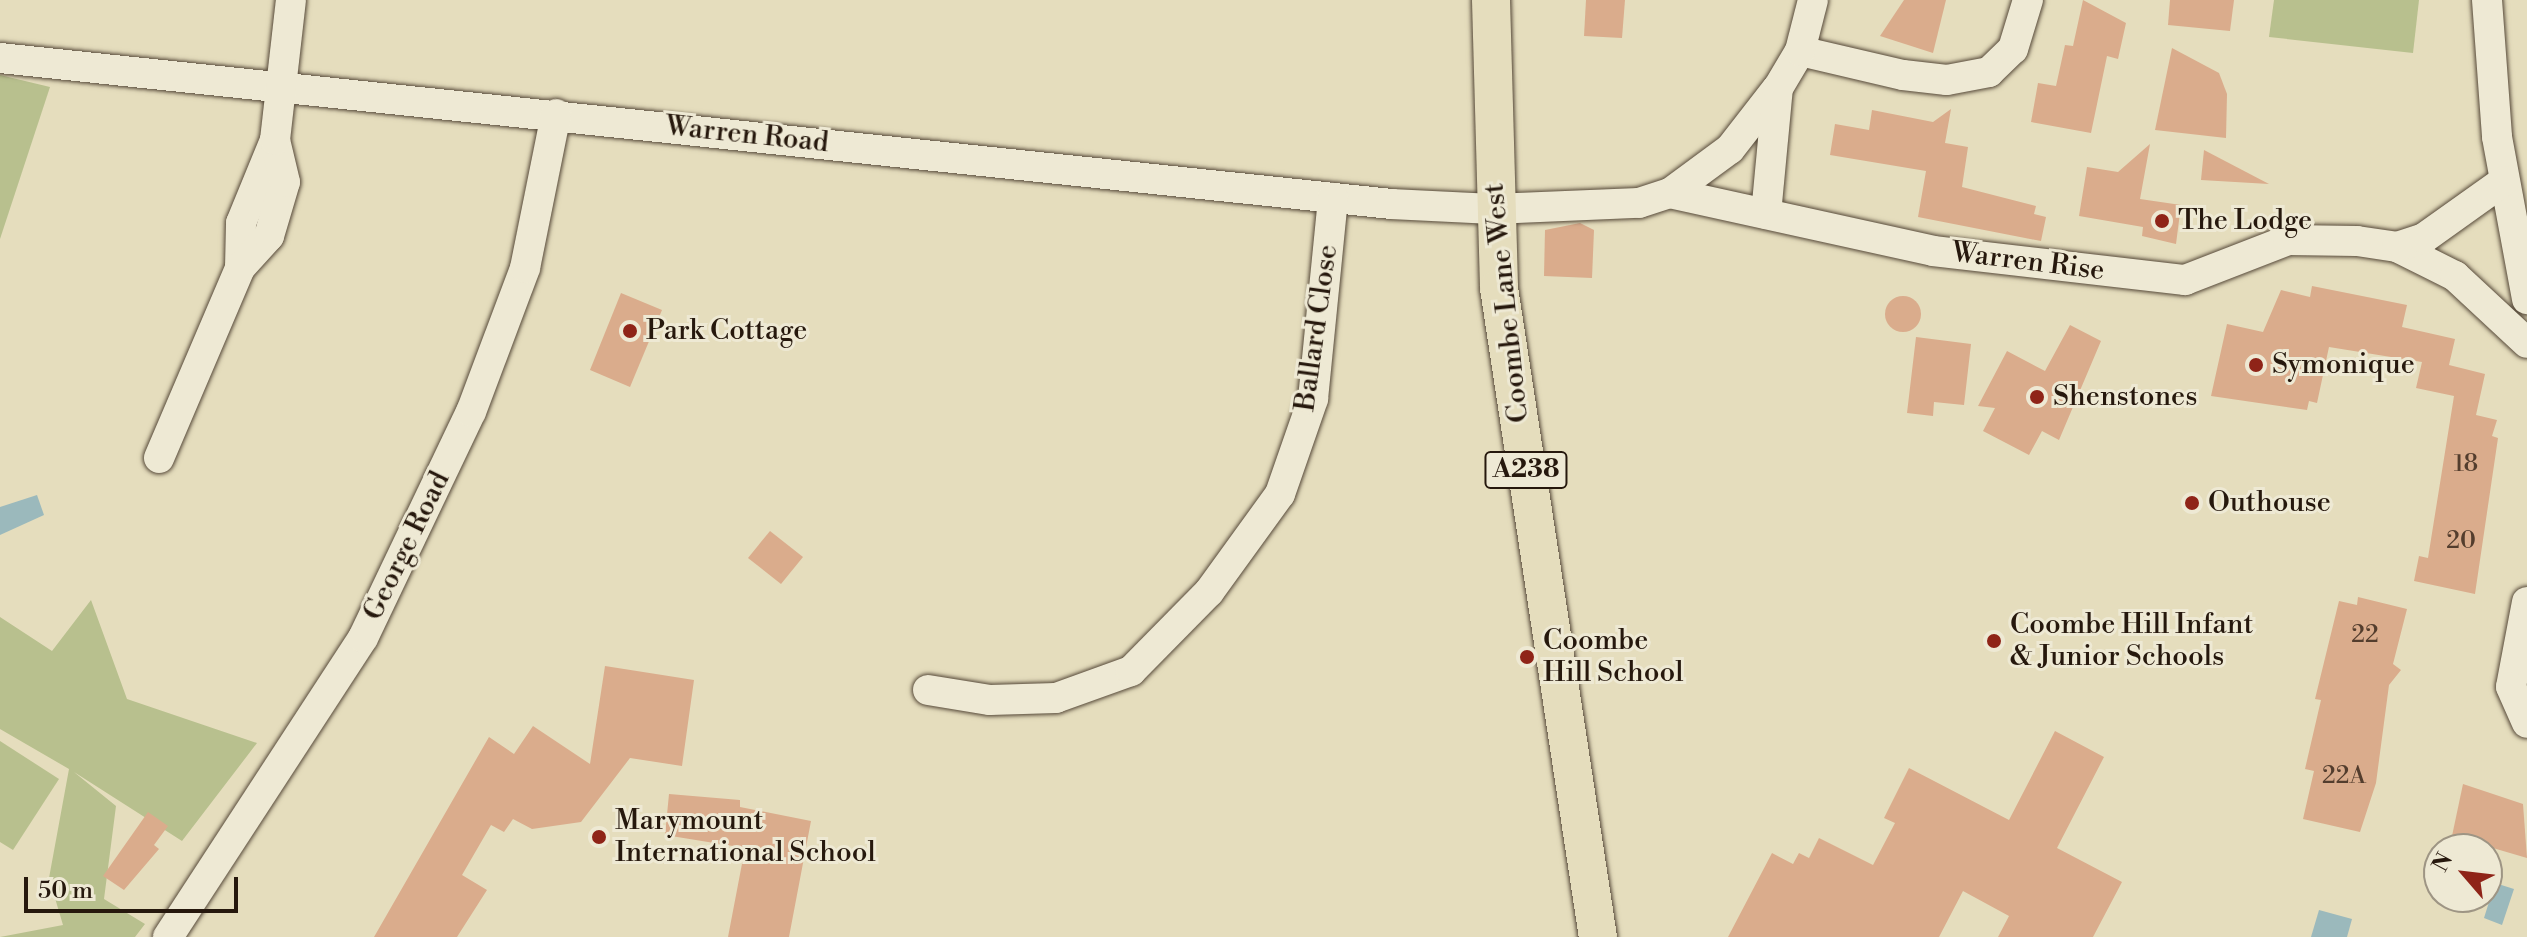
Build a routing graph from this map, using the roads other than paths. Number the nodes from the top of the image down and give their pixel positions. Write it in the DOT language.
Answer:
graph roads {
  1 [pos="291,0"];
  2 [pos="1491,0"];
  3 [pos="1813,0"];
  4 [pos="2028,0"];
  5 [pos="2487,0"];
  6 [pos="1800,51"];
  7 [pos="0,58"];
  8 [pos="1778,88"];
  9 [pos="283,93"];
  10 [pos="556,114"];
  11 [pos="2504,181"];
  12 [pos="1670,193"];
  13 [pos="1333,198"];
  14 [pos="1493,209"];
  15 [pos="1766,214"];
  16 [pos="2397,247"];
  17 [pos="2527,299"];
  18 [pos="2527,343"];
  19 [pos="159,458"];
  20 [pos="2527,602"];
  21 [pos="928,690"];
  22 [pos="2527,723"];
  23 [pos="168,937"];
  24 [pos="1598,937"];
  1 -- 9 [label="street"];
  2 -- 14 [label="main road, Coombe Lane West / A238"];
  3 -- 6 [label="street"];
  4 -- 6 [label="street"];
  5 -- 11 [label="street"];
  6 -- 8 [label="street"];
  7 -- 9 [label="street, Warren Road"];
  8 -- 12 [label="street"];
  8 -- 15 [label="street"];
  9 -- 10 [label="street, Warren Road"];
  9 -- 19 [label="street"];
  10 -- 13 [label="street, Warren Road"];
  10 -- 23 [label="street, George Road"];
  11 -- 16 [label="street"];
  11 -- 17 [label="street"];
  12 -- 14 [label="street, Warren Rise"];
  12 -- 15 [label="street, Warren Rise"];
  13 -- 14 [label="street, Warren Road"];
  13 -- 21 [label="street, Ballard Close"];
  14 -- 24 [label="main road, Coombe Lane West / A238"];
  15 -- 16 [label="street, Warren Rise"];
  16 -- 18 [label="street, Warren Rise"];
  20 -- 22 [label="street"];
}
